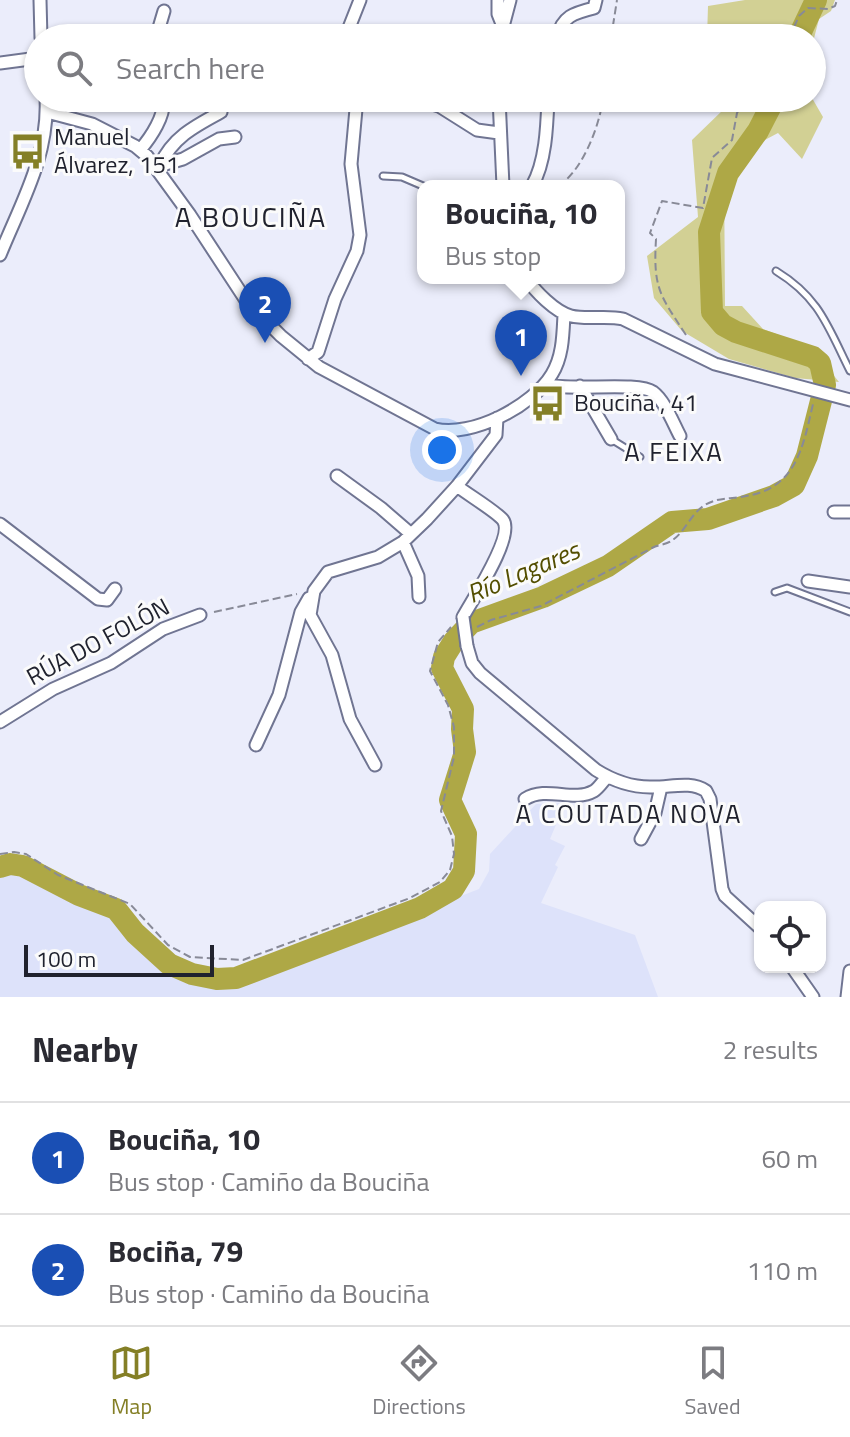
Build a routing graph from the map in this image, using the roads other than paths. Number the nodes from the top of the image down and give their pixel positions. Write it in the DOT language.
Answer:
graph roads {
  1 [pos="40,0"];
  2 [pos="360,0"];
  3 [pos="498,0"];
  4 [pos="510,0"];
  5 [pos="596,0"];
  6 [pos="164,11"];
  7 [pos="41,24"];
  8 [pos="160,24"];
  9 [pos="351,24"];
  10 [pos="502,24"];
  11 [pos="502,24"];
  12 [pos="562,24"];
  13 [pos="24,60"];
  14 [pos="0,63"];
  15 [pos="47,112"];
  16 [pos="161,112"];
  17 [pos="221,112"];
  18 [pos="356,112"];
  19 [pos="448,112"];
  20 [pos="499,112"];
  21 [pos="548,112"];
  22 [pos="499,133"];
  23 [pos="235,137"];
  24 [pos="140,150"];
  25 [pos="158,166"];
  26 [pos="383,176"];
  27 [pos="503,180"];
  28 [pos="536,180"];
  29 [pos="417,183"];
  30 [pos="0,255"];
  31 [pos="776,271"];
  32 [pos="532,284"];
  33 [pos="564,314"];
  34 [pos="308,359"];
  35 [pos="850,371"];
  36 [pos="545,384"];
  37 [pos="580,386"];
  38 [pos="850,400"];
  39 [pos="497,418"];
  40 [pos="680,436"];
  41 [pos="611,439"];
  42 [pos="640,457"];
  43 [pos="337,476"];
  44 [pos="457,486"];
  45 [pos="834,512"];
  46 [pos="850,512"];
  47 [pos="0,524"];
  48 [pos="407,538"];
  49 [pos="808,581"];
  50 [pos="850,587"];
  51 [pos="115,589"];
  52 [pos="314,591"];
  53 [pos="775,592"];
  54 [pos="419,597"];
  55 [pos="850,612"];
  56 [pos="200,615"];
  57 [pos="0,722"];
  58 [pos="256,745"];
  59 [pos="375,765"];
  60 [pos="607,777"];
  61 [pos="661,787"];
  62 [pos="525,799"];
  63 [pos="641,839"];
  64 [pos="754,923"];
  65 [pos="850,971"];
  66 [pos="796,973"];
  67 [pos="813,997"];
  68 [pos="847,997"];
  1 -- 7 [label="street"];
  2 -- 9 [label="street"];
  3 -- 10 [label="street"];
  4 -- 11 [label="street"];
  5 -- 12 [label="street"];
  6 -- 8 [label="street"];
  13 -- 14 [label="street"];
  15 -- 24 [label="street"];
  15 -- 30 [label="street"];
  16 -- 24 [label="street"];
  17 -- 25 [label="street"];
  18 -- 34 [label="street"];
  19 -- 22 [label="street"];
  20 -- 22 [label="street"];
  21 -- 28 [label="street"];
  22 -- 27 [label="street"];
  23 -- 25 [label="street"];
  24 -- 25 [label="street"];
  25 -- 34 [label="street"];
  26 -- 29 [label="lane"];
  31 -- 35 [label="lane"];
  32 -- 33 [label="street"];
  33 -- 36 [label="street"];
  33 -- 38 [label="street"];
  34 -- 39 [label="street"];
  36 -- 37 [label="street"];
  36 -- 39 [label="street"];
  37 -- 40 [label="street"];
  37 -- 41 [label="street"];
  39 -- 44 [label="street"];
  41 -- 42 [label="lane"];
  43 -- 48 [label="street"];
  44 -- 48 [label="street"];
  44 -- 60 [label="street, bridge"];
  45 -- 46 [label="street"];
  47 -- 51 [label="street"];
  48 -- 52 [label="street"];
  48 -- 54 [label="street"];
  49 -- 50 [label="street"];
  52 -- 58 [label="street"];
  52 -- 59 [label="street"];
  53 -- 55 [label="lane"];
  56 -- 57 [label="street, RÚA DO FOLÓN"];
  60 -- 61 [label="street"];
  60 -- 62 [label="street"];
  61 -- 63 [label="street"];
  61 -- 64 [label="street"];
  65 -- 68 [label="street"];
  66 -- 67 [label="street"];
}
